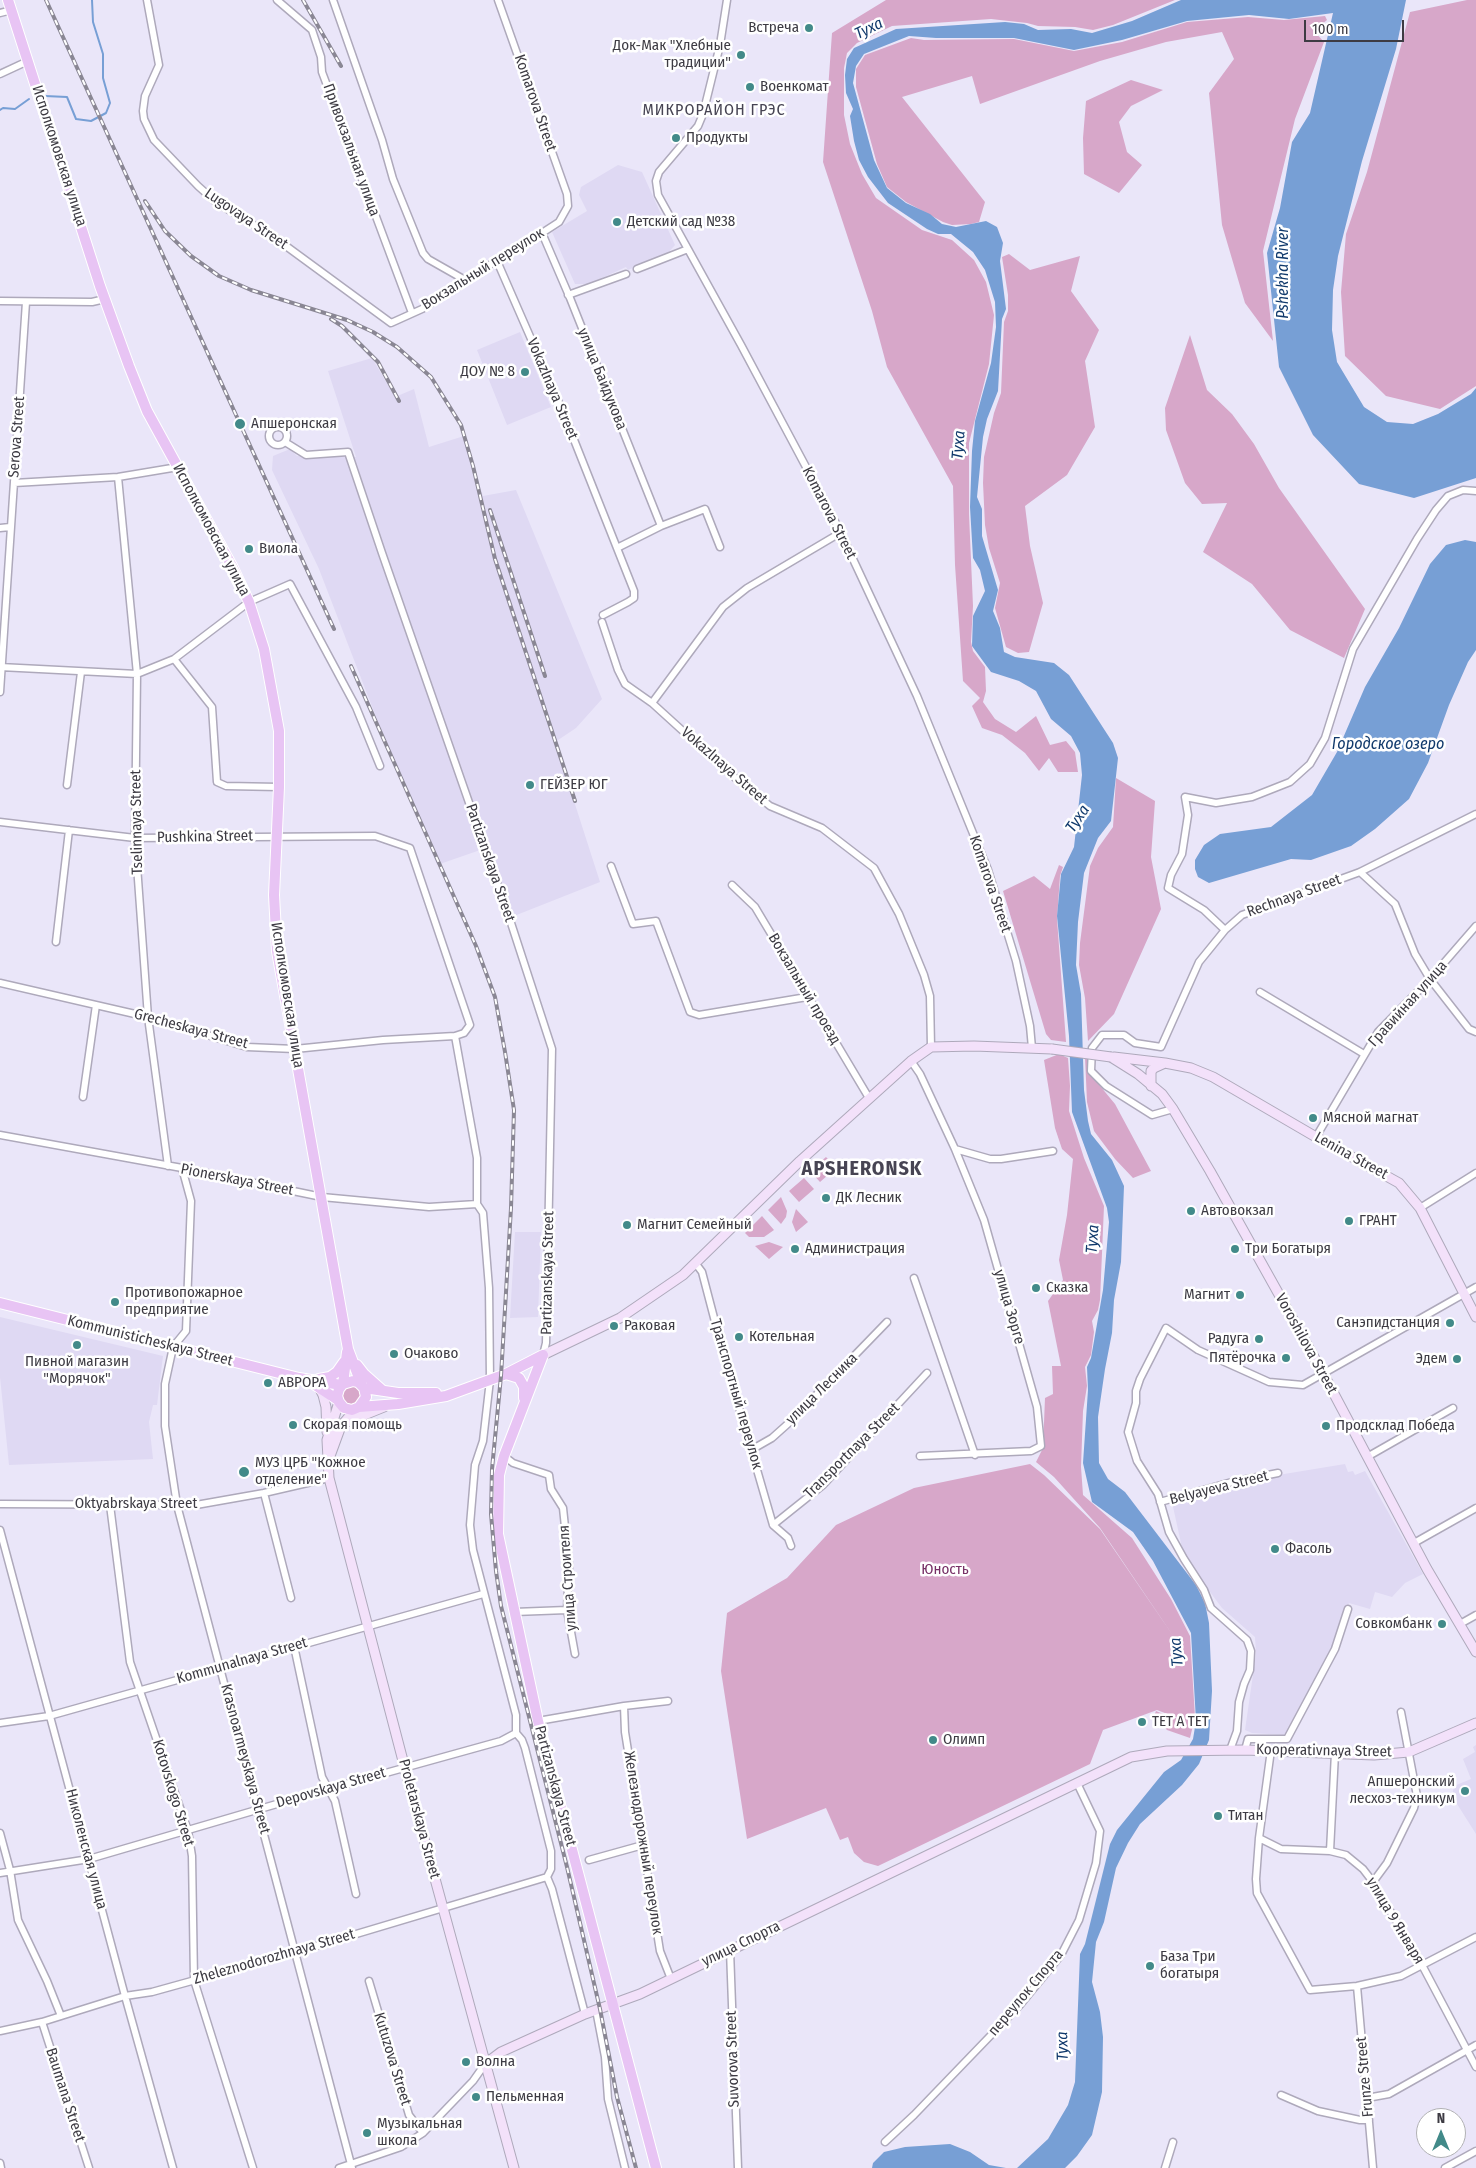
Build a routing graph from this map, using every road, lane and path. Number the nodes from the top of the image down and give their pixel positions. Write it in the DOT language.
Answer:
graph roads {
  1 [pos="8,0"];
  2 [pos="147,0"];
  3 [pos="277,0"];
  4 [pos="333,0"];
  5 [pos="498,0"];
  6 [pos="727,0"];
  7 [pos="12,10"];
  8 [pos="0,13"];
  9 [pos="28,60"];
  10 [pos="0,74"];
  11 [pos="568,206"];
  12 [pos="542,233"];
  13 [pos="688,249"];
  14 [pos="497,261"];
  15 [pos="637,270"];
  16 [pos="626,274"];
  17 [pos="465,280"];
  18 [pos="568,295"];
  19 [pos="105,299"];
  20 [pos="0,302"];
  21 [pos="26,302"];
  22 [pos="412,313"];
  23 [pos="391,322"];
  24 [pos="284,442"];
  25 [pos="178,467"];
  26 [pos="118,477"];
  27 [pos="14,483"];
  28 [pos="1476,491"];
  29 [pos="661,526"];
  30 [pos="10,527"];
  31 [pos="0,528"];
  32 [pos="840,533"];
  33 [pos="720,547"];
  34 [pos="617,548"];
  35 [pos="249,602"];
  36 [pos="174,659"];
  37 [pos="1,667"];
  38 [pos="81,672"];
  39 [pos="137,674"];
  40 [pos="0,692"];
  41 [pos="652,703"];
  42 [pos="380,766"];
  43 [pos="67,785"];
  44 [pos="279,787"];
  45 [pos="1476,814"];
  46 [pos="0,822"];
  47 [pos="69,830"];
  48 [pos="277,836"];
  49 [pos="135,838"];
  50 [pos="611,866"];
  51 [pos="1360,872"];
  52 [pos="732,886"];
  53 [pos="1476,926"];
  54 [pos="1225,930"];
  55 [pos="56,942"];
  56 [pos="1430,979"];
  57 [pos="0,983"];
  58 [pos="1260,992"];
  59 [pos="807,997"];
  60 [pos="96,1005"];
  61 [pos="148,1017"];
  62 [pos="1476,1032"];
  63 [pos="455,1036"];
  64 [pos="931,1047"];
  65 [pos="1032,1048"];
  66 [pos="295,1049"];
  67 [pos="1364,1054"];
  68 [pos="1111,1057"];
  69 [pos="911,1061"];
  70 [pos="1165,1063"];
  71 [pos="1151,1086"];
  72 [pos="83,1097"];
  73 [pos="869,1098"];
  74 [pos="1173,1109"];
  75 [pos="0,1135"];
  76 [pos="1316,1137"];
  77 [pos="955,1149"];
  78 [pos="1052,1151"];
  79 [pos="168,1166"];
  80 [pos="182,1168"];
  81 [pos="1476,1172"];
  82 [pos="322,1197"];
  83 [pos="477,1204"];
  84 [pos="1420,1208"];
  85 [pos="696,1264"];
  86 [pos="914,1278"];
  87 [pos="1476,1287"];
  88 [pos="1463,1294"];
  89 [pos="0,1303"];
  90 [pos="1476,1317"];
  91 [pos="887,1322"];
  92 [pos="173,1346"];
  93 [pos="348,1349"];
  94 [pos="543,1355"];
  95 [pos="927,1373"];
  96 [pos="506,1374"];
  97 [pos="1324,1375"];
  98 [pos="490,1380"];
  99 [pos="317,1382"];
  100 [pos="342,1384"];
  101 [pos="363,1387"];
  102 [pos="464,1390"];
  103 [pos="384,1391"];
  104 [pos="338,1401"];
  105 [pos="524,1402"];
  106 [pos="388,1406"];
  107 [pos="358,1408"];
  108 [pos="1453,1408"];
  109 [pos="341,1426"];
  110 [pos="327,1440"];
  111 [pos="751,1450"];
  112 [pos="976,1455"];
  113 [pos="504,1456"];
  114 [pos="920,1456"];
  115 [pos="1367,1457"];
  116 [pos="1278,1473"];
  117 [pos="329,1474"];
  118 [pos="264,1493"];
  119 [pos="1160,1502"];
  120 [pos="0,1504"];
  121 [pos="110,1504"];
  122 [pos="177,1505"];
  123 [pos="1476,1508"];
  124 [pos="773,1525"];
  125 [pos="0,1530"];
  126 [pos="1414,1543"];
  127 [pos="792,1546"];
  128 [pos="484,1594"];
  129 [pos="291,1598"];
  130 [pos="1348,1609"];
  131 [pos="567,1610"];
  132 [pos="514,1612"];
  133 [pos="1476,1615"];
  134 [pos="1460,1624"];
  135 [pos="368,1627"];
  136 [pos="294,1646"];
  137 [pos="1476,1652"];
  138 [pos="575,1654"];
  139 [pos="221,1668"];
  140 [pos="139,1691"];
  141 [pos="668,1701"];
  142 [pos="624,1706"];
  143 [pos="1401,1712"];
  144 [pos="50,1716"];
  145 [pos="538,1721"];
  146 [pos="0,1723"];
  147 [pos="1476,1723"];
  148 [pos="516,1734"];
  149 [pos="1230,1750"];
  150 [pos="1245,1750"];
  151 [pos="1271,1750"];
  152 [pos="1167,1751"];
  153 [pos="1409,1752"];
  154 [pos="1335,1753"];
  155 [pos="405,1767"];
  156 [pos="1077,1783"];
  157 [pos="328,1789"];
  158 [pos="258,1810"];
  159 [pos="188,1831"];
  160 [pos="0,1833"];
  161 [pos="1259,1838"];
  162 [pos="643,1845"];
  163 [pos="1330,1851"];
  164 [pos="89,1859"];
  165 [pos="589,1860"];
  166 [pos="10,1870"];
  167 [pos="0,1873"];
  168 [pos="547,1877"];
  169 [pos="1372,1882"];
  170 [pos="356,1894"];
  171 [pos="443,1909"];
  172 [pos="1476,1937"];
  173 [pos="730,1950"];
  174 [pos="296,1952"];
  175 [pos="1422,1966"];
  176 [pos="671,1979"];
  177 [pos="194,1980"];
  178 [pos="369,1981"];
  179 [pos="1357,1986"];
  180 [pos="125,1996"];
  181 [pos="612,2005"];
  182 [pos="596,2010"];
  183 [pos="585,2014"];
  184 [pos="61,2016"];
  185 [pos="42,2022"];
  186 [pos="0,2031"];
  187 [pos="1476,2045"];
  188 [pos="1467,2050"];
  189 [pos="485,2064"];
  190 [pos="1476,2067"];
  191 [pos="1281,2095"];
  192 [pos="1367,2098"];
  193 [pos="1369,2120"];
  194 [pos="423,2133"];
  195 [pos="885,2142"];
  196 [pos="1173,2142"];
  197 [pos="1476,2151"];
  198 [pos="0,2163"];
  199 [pos="352,2166"];
  200 [pos="2,2168"];
  201 [pos="89,2168"];
  202 [pos="173,2168"];
  203 [pos="253,2168"];
  204 [pos="339,2168"];
  205 [pos="514,2168"];
  206 [pos="626,2168"];
  207 [pos="656,2168"];
  208 [pos="738,2168"];
  209 [pos="1165,2168"];
  210 [pos="1373,2168"];
  211 [pos="1445,2168"];
  1 -- 7 [label="main road, Исполкомовская улица"];
  2 -- 23 [label="street, Lugovaya Street"];
  3 -- 22 [label="street, Привокзальная улица"];
  4 -- 17 [label="street, Привокзальная улица"];
  5 -- 11 [label="street, Komarova Street"];
  6 -- 13 [label="street, Komarova Street"];
  7 -- 8 [label="street"];
  7 -- 9 [label="main road, Исполкомовская улица"];
  9 -- 10 [label="street"];
  9 -- 19 [label="main road, Исполкомовская улица"];
  11 -- 12 [label="street, Вокзальный переулок"];
  12 -- 14 [label="street, Вокзальный переулок"];
  12 -- 18 [label="street, улица Байдукова"];
  13 -- 15 [label="street"];
  13 -- 32 [label="street, Komarova Street"];
  14 -- 17 [label="street, Вокзальный переулок"];
  14 -- 34 [label="street, Vokazlnaya Street"];
  16 -- 18 [label="street"];
  17 -- 22 [label="street, Вокзальный переулок"];
  18 -- 29 [label="street, улица Байдукова"];
  19 -- 21 [label="street"];
  19 -- 25 [label="main road, Исполкомовская улица"];
  20 -- 21 [label="street"];
  21 -- 27 [label="street, Serova Street"];
  22 -- 23 [label="street, Вокзальный переулок"];
  24 -- 94 [label="street, Partizanskaya Street"];
  25 -- 26 [label="street"];
  25 -- 35 [label="main road, Исполкомовская улица"];
  26 -- 27 [label="street"];
  26 -- 39 [label="street, Tselinnaya Street"];
  27 -- 30 [label="street, Serova Street"];
  28 -- 54 [label="street"];
  29 -- 33 [label="street"];
  29 -- 34 [label="street"];
  30 -- 31 [label="street"];
  30 -- 37 [label="street, Serova Street"];
  32 -- 41 [label="street"];
  32 -- 65 [label="street, Komarova Street"];
  34 -- 41 [label="street, Vokazlnaya Street"];
  35 -- 36 [label="street"];
  35 -- 42 [label="street"];
  35 -- 44 [label="main road, Исполкомовская улица"];
  36 -- 39 [label="street"];
  36 -- 44 [label="street"];
  37 -- 38 [label="street"];
  37 -- 40 [label="street, Serova Street"];
  38 -- 39 [label="street"];
  38 -- 43 [label="street"];
  39 -- 49 [label="street, Tselinnaya Street"];
  41 -- 64 [label="street, Vokazlnaya Street"];
  44 -- 48 [label="main road, Исполкомовская улица"];
  45 -- 51 [label="street, Rechnaya Street"];
  46 -- 47 [label="street, Pushkina Street"];
  47 -- 49 [label="street, Pushkina Street"];
  47 -- 55 [label="street"];
  48 -- 49 [label="street, Pushkina Street"];
  48 -- 63 [label="street, Pushkina Street"];
  48 -- 66 [label="main road, Исполкомовская улица"];
  49 -- 61 [label="street, Tselinnaya Street"];
  50 -- 59 [label="street"];
  51 -- 54 [label="street, Rechnaya Street"];
  51 -- 56 [label="street"];
  52 -- 59 [label="street, Вокзальный проезд"];
  53 -- 56 [label="street, Гравийная улица"];
  54 -- 74 [label="street, Rechnaya Street"];
  56 -- 62 [label="street"];
  56 -- 67 [label="street, Гравийная улица"];
  57 -- 60 [label="street, Grecheskaya Street"];
  58 -- 67 [label="street"];
  59 -- 73 [label="street, Вокзальный проезд"];
  60 -- 61 [label="street, Grecheskaya Street"];
  60 -- 72 [label="street"];
  61 -- 66 [label="street, Grecheskaya Street"];
  61 -- 79 [label="street, Tselinnaya Street"];
  63 -- 66 [label="street, Grecheskaya Street"];
  63 -- 83 [label="street, Partizanskaya Street"];
  64 -- 65 [label="street"];
  64 -- 69 [label="street"];
  65 -- 68 [label="street, Lenina Street, bridge"];
  66 -- 82 [label="main road, Исполкомовская улица"];
  67 -- 76 [label="street, Гравийная улица"];
  68 -- 70 [label="street, Lenina Street"];
  68 -- 71 [label="street, Voroshilova Street"];
  69 -- 73 [label="street"];
  69 -- 77 [label="street, улица Зорге"];
  70 -- 71 [label="street"];
  70 -- 76 [label="street, Lenina Street"];
  71 -- 74 [label="street, Voroshilova Street"];
  73 -- 85 [label="street"];
  74 -- 97 [label="street, Voroshilova Street"];
  75 -- 79 [label="street, Pionerskaya Street"];
  76 -- 84 [label="street, Lenina Street"];
  77 -- 78 [label="street"];
  77 -- 112 [label="street, улица Зорге"];
  79 -- 80 [label="street, Pionerskaya Street"];
  80 -- 82 [label="street, Pionerskaya Street"];
  80 -- 92 [label="street"];
  81 -- 84 [label="street"];
  82 -- 83 [label="street, Pionerskaya Street"];
  82 -- 93 [label="main road, Исполкомовская улица"];
  83 -- 98 [label="street, Partizanskaya Street"];
  84 -- 88 [label="street, Lenina Street"];
  85 -- 94 [label="street"];
  85 -- 111 [label="street, Транспортный переулок"];
  86 -- 112 [label="street"];
  87 -- 88 [label="street"];
  88 -- 90 [label="street, Lenina Street"];
  88 -- 97 [label="street"];
  89 -- 92 [label="main road, Kommunisticheskaya Street"];
  91 -- 111 [label="street, улица Лесника"];
  92 -- 99 [label="main road, Kommunisticheskaya Street"];
  92 -- 122 [label="street, Krasnoarmeyskaya Street"];
  93 -- 99 [label="main road"];
  93 -- 100 [label="main road, Исполкомовская улица"];
  93 -- 101 [label="main road, Исполкомовская улица"];
  93 -- 103 [label="main road"];
  94 -- 96 [label="main road"];
  94 -- 105 [label="main road, Partizanskaya Street"];
  95 -- 124 [label="street, Transportnaya Street"];
  96 -- 98 [label="main road"];
  96 -- 105 [label="main road"];
  97 -- 115 [label="street, Voroshilova Street"];
  97 -- 119 [label="street"];
  98 -- 102 [label="main road"];
  98 -- 128 [label="street, Partizanskaya Street"];
  99 -- 100 [label="main road, Kommunisticheskaya Street"];
  99 -- 104 [label="main road, Kommunisticheskaya Street"];
  99 -- 110 [label="street"];
  100 -- 101 [label="main road"];
  100 -- 104 [label="main road"];
  101 -- 103 [label="main road"];
  101 -- 107 [label="main road"];
  102 -- 103 [label="main road"];
  102 -- 106 [label="main road"];
  104 -- 107 [label="main road"];
  104 -- 110 [label="street, Proletarskaya Street"];
  105 -- 113 [label="main road, Partizanskaya Street"];
  106 -- 107 [label="main road"];
  106 -- 109 [label="street"];
  107 -- 109 [label="street, Proletarskaya Street"];
  108 -- 115 [label="street"];
  109 -- 117 [label="street, Proletarskaya Street"];
  110 -- 117 [label="street, Proletarskaya Street"];
  111 -- 124 [label="street, Транспортный переулок"];
  112 -- 114 [label="street, улица Зорге"];
  113 -- 131 [label="street, улица Строителя"];
  113 -- 132 [label="main road, Partizanskaya Street"];
  115 -- 126 [label="street, Voroshilova Street"];
  116 -- 119 [label="street, Belyayeva Street"];
  117 -- 118 [label="street, Oktyabrskaya Street"];
  117 -- 135 [label="street, Proletarskaya Street"];
  118 -- 122 [label="street, Oktyabrskaya Street"];
  118 -- 129 [label="street"];
  119 -- 149 [label="street"];
  120 -- 121 [label="street, Oktyabrskaya Street"];
  121 -- 122 [label="street, Oktyabrskaya Street"];
  121 -- 140 [label="street, Kotovskogo Street"];
  122 -- 139 [label="street, Krasnoarmeyskaya Street"];
  123 -- 126 [label="street"];
  124 -- 127 [label="street"];
  125 -- 144 [label="street, Николенская улица"];
  126 -- 134 [label="street, Voroshilova Street"];
  128 -- 135 [label="street, Kommunalnaya Street"];
  128 -- 148 [label="street, Partizanskaya Street"];
  130 -- 150 [label="street"];
  131 -- 132 [label="street"];
  131 -- 138 [label="street, улица Строителя"];
  132 -- 145 [label="main road, Partizanskaya Street"];
  133 -- 134 [label="street"];
  134 -- 137 [label="street, Voroshilova Street"];
  135 -- 136 [label="street, Kommunalnaya Street"];
  135 -- 155 [label="street, Proletarskaya Street"];
  136 -- 139 [label="street, Kommunalnaya Street"];
  136 -- 157 [label="street"];
  139 -- 140 [label="street, Kommunalnaya Street"];
  139 -- 158 [label="street, Krasnoarmeyskaya Street"];
  140 -- 144 [label="street, Kommunalnaya Street"];
  140 -- 159 [label="street, Kotovskogo Street"];
  141 -- 142 [label="street"];
  142 -- 145 [label="street"];
  142 -- 162 [label="street, Железнодорожный переулок"];
  143 -- 153 [label="street"];
  144 -- 146 [label="street, Kommunalnaya Street"];
  144 -- 164 [label="street, Николенская улица"];
  145 -- 181 [label="main road, Partizanskaya Street"];
  147 -- 153 [label="street, Kooperativnaya Street"];
  148 -- 155 [label="street, Depovskaya Street"];
  148 -- 168 [label="street, Partizanskaya Street"];
  149 -- 150 [label="street, Kooperativnaya Street"];
  149 -- 152 [label="street, Kooperativnaya Street"];
  150 -- 151 [label="street, Kooperativnaya Street"];
  151 -- 154 [label="street, Kooperativnaya Street"];
  151 -- 161 [label="street"];
  152 -- 156 [label="street, улица Спорта"];
  153 -- 154 [label="street, Kooperativnaya Street"];
  153 -- 169 [label="street"];
  154 -- 163 [label="street"];
  155 -- 157 [label="street, Depovskaya Street"];
  155 -- 171 [label="street, Proletarskaya Street"];
  156 -- 173 [label="street, улица Спорта"];
  156 -- 195 [label="street, переулок Спорта"];
  157 -- 158 [label="street, Depovskaya Street"];
  157 -- 170 [label="street"];
  158 -- 159 [label="street, Depovskaya Street"];
  158 -- 174 [label="street, Krasnoarmeyskaya Street"];
  159 -- 164 [label="street, Depovskaya Street"];
  159 -- 177 [label="street, Kotovskogo Street"];
  160 -- 166 [label="street"];
  161 -- 163 [label="street"];
  161 -- 179 [label="street"];
  162 -- 165 [label="street"];
  162 -- 176 [label="street, Железнодорожный переулок"];
  163 -- 169 [label="street, улица 9 Января"];
  164 -- 166 [label="street, Depovskaya Street"];
  164 -- 180 [label="street, Николенская улица"];
  166 -- 167 [label="street, Depovskaya Street"];
  166 -- 184 [label="street"];
  168 -- 171 [label="street, Zheleznodorozhnaya Street"];
  168 -- 183 [label="street, Partizanskaya Street"];
  169 -- 175 [label="street, улица 9 Января"];
  171 -- 174 [label="street, Zheleznodorozhnaya Street"];
  171 -- 189 [label="street, Proletarskaya Street"];
  172 -- 175 [label="street"];
  173 -- 176 [label="street, улица Спорта"];
  173 -- 208 [label="street, Suvorova Street"];
  174 -- 177 [label="street, Zheleznodorozhnaya Street"];
  174 -- 199 [label="street, Krasnoarmeyskaya Street"];
  175 -- 179 [label="street"];
  175 -- 188 [label="street, улица 9 Января"];
  176 -- 181 [label="street, улица Спорта"];
  177 -- 180 [label="street, Zheleznodorozhnaya Street"];
  177 -- 203 [label="street, Kotovskogo Street"];
  178 -- 194 [label="street, Kutuzova Street"];
  179 -- 192 [label="street, Frunze Street"];
  180 -- 184 [label="street, Zheleznodorozhnaya Street"];
  180 -- 202 [label="street, Николенская улица"];
  181 -- 182 [label="street, улица Спорта"];
  181 -- 207 [label="main road, Partizanskaya Street"];
  182 -- 183 [label="street, улица Спорта"];
  182 -- 206 [label="street"];
  183 -- 189 [label="street, улица Спорта"];
  184 -- 185 [label="street, Zheleznodorozhnaya Street"];
  185 -- 186 [label="street, Zheleznodorozhnaya Street"];
  185 -- 201 [label="street, Baumana Street"];
  187 -- 188 [label="street"];
  188 -- 190 [label="street, улица 9 Января"];
  188 -- 192 [label="street"];
  189 -- 194 [label="street, улица Спорта"];
  189 -- 205 [label="street, Proletarskaya Street"];
  191 -- 193 [label="street"];
  192 -- 193 [label="street, Frunze Street"];
  193 -- 210 [label="street, Frunze Street"];
  194 -- 199 [label="street, улица Спорта"];
  196 -- 209 [label="street"];
  197 -- 211 [label="street"];
  198 -- 200 [label="street"];
  199 -- 204 [label="street, улица Спорта"];
}
